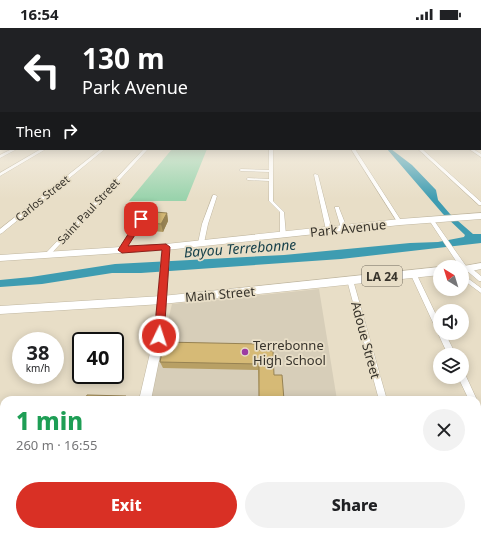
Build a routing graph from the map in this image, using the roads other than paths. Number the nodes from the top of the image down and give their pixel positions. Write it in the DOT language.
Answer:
graph roads {
  1 [pos="10,152"];
  2 [pos="39,152"];
  3 [pos="100,152"];
  4 [pos="143,152"];
  5 [pos="271,152"];
  6 [pos="355,152"];
  7 [pos="423,152"];
  8 [pos="0,157"];
  9 [pos="241,170"];
  10 [pos="271,171"];
  11 [pos="0,175"];
  12 [pos="316,175"];
  13 [pos="248,179"];
  14 [pos="271,180"];
  15 [pos="215,196"];
  16 [pos="481,204"];
  17 [pos="337,208"];
  18 [pos="481,216"];
  19 [pos="141,219"];
  20 [pos="431,220"];
  21 [pos="400,222"];
  22 [pos="344,228"];
  23 [pos="329,230"];
  24 [pos="0,232"];
  25 [pos="282,235"];
  26 [pos="202,244"];
  27 [pos="166,247"];
  28 [pos="122,250"];
  29 [pos="47,255"];
  30 [pos="0,258"];
  31 [pos="457,260"];
  32 [pos="481,266"];
  33 [pos="469,269"];
  34 [pos="433,272"];
  35 [pos="413,273"];
  36 [pos="469,273"];
  37 [pos="469,276"];
  38 [pos="481,279"];
  39 [pos="350,280"];
  40 [pos="481,291"];
  41 [pos="162,300"];
  42 [pos="0,310"];
  43 [pos="433,315"];
  44 [pos="465,384"];
  45 [pos="146,396"];
  46 [pos="382,396"];
  47 [pos="471,396"];
  1 -- 8 [label="street"];
  2 -- 11 [label="street"];
  3 -- 24 [label="street, Carlos Street"];
  4 -- 29 [label="street, Saint Paul Street"];
  5 -- 10 [label="street"];
  6 -- 21 [label="street"];
  7 -- 16 [label="street"];
  9 -- 10 [label="street"];
  10 -- 14 [label="street"];
  12 -- 23 [label="street"];
  13 -- 14 [label="street"];
  14 -- 25 [label="street"];
  15 -- 26 [label="street"];
  17 -- 22 [label="street"];
  18 -- 20 [label="main road, Park Avenue"];
  19 -- 28 [label="street"];
  20 -- 21 [label="main road, Park Avenue"];
  20 -- 31 [label="street"];
  21 -- 22 [label="main road, Park Avenue"];
  22 -- 23 [label="main road, Park Avenue"];
  23 -- 25 [label="main road, Park Avenue"];
  25 -- 26 [label="main road, Park Avenue"];
  26 -- 27 [label="main road, Park Avenue"];
  27 -- 28 [label="main road, Park Avenue"];
  27 -- 41 [label="street"];
  28 -- 29 [label="main road, Park Avenue"];
  29 -- 30 [label="main road, Park Avenue"];
  32 -- 33 [label="main road"];
  34 -- 35 [label="main road, Main Street / LA 24"];
  35 -- 39 [label="main road, Main Street / LA 24"];
  35 -- 43 [label="street"];
  36 -- 38 [label="street"];
  37 -- 40 [label="street"];
  39 -- 41 [label="main road, Main Street / LA 24"];
  39 -- 46 [label="street, Adoue Street"];
  41 -- 42 [label="main road, Main Street / LA 24"];
  41 -- 45 [label="street"];
  44 -- 47 [label="street"];
}
